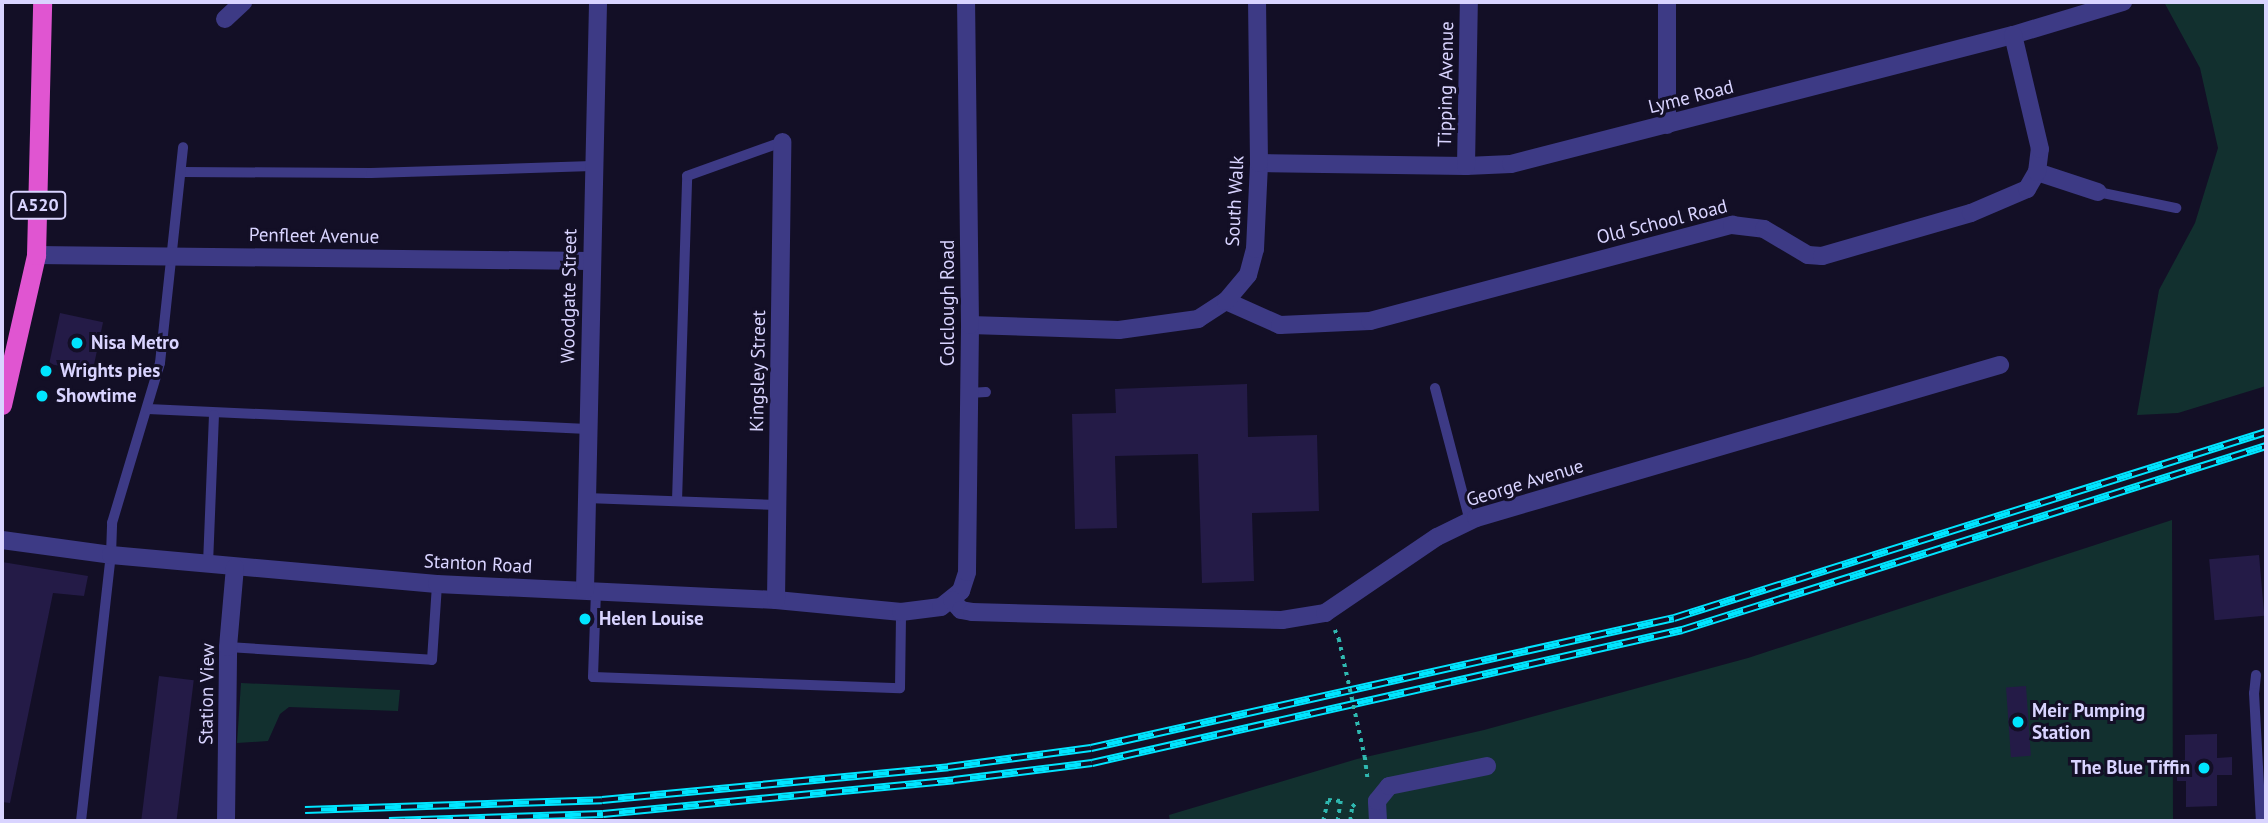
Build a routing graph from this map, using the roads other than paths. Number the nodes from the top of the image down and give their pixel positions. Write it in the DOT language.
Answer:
graph roads {
  1 [pos="42,2"];
  2 [pos="243,2"];
  3 [pos="598,2"];
  4 [pos="966,2"];
  5 [pos="1257,2"];
  6 [pos="1469,2"];
  7 [pos="1667,2"];
  8 [pos="2123,2"];
  9 [pos="2088,7"];
  10 [pos="225,19"];
  11 [pos="2013,35"];
  12 [pos="1667,125"];
  13 [pos="782,142"];
  14 [pos="183,147"];
  15 [pos="1259,163"];
  16 [pos="592,166"];
  17 [pos="1466,166"];
  18 [pos="183,172"];
  19 [pos="2037,172"];
  20 [pos="2098,192"];
  21 [pos="2176,208"];
  22 [pos="36,255"];
  23 [pos="171,255"];
  24 [pos="590,261"];
  25 [pos="1226,301"];
  26 [pos="970,325"];
  27 [pos="8,340"];
  28 [pos="2000,365"];
  29 [pos="1435,388"];
  30 [pos="2,405"];
  31 [pos="148,409"];
  32 [pos="214,415"];
  33 [pos="588,429"];
  34 [pos="586,498"];
  35 [pos="677,501"];
  36 [pos="778,505"];
  37 [pos="1470,521"];
  38 [pos="2,540"];
  39 [pos="111,555"];
  40 [pos="208,564"];
  41 [pos="235,567"];
  42 [pos="437,584"];
  43 [pos="590,590"];
  44 [pos="776,600"];
  45 [pos="952,600"];
  46 [pos="901,612"];
  47 [pos="228,647"];
  48 [pos="2256,675"];
  49 [pos="2266,686"];
  50 [pos="2254,693"];
  51 [pos="2261,705"];
  52 [pos="2261,732"];
  53 [pos="1488,766"];
  54 [pos="2263,803"];
  55 [pos="81,821"];
  56 [pos="226,821"];
  57 [pos="1378,821"];
  58 [pos="2262,821"];
  1 -- 22 [label="highway, A520"];
  2 -- 10 [label="street"];
  3 -- 16 [label="street, Woodgate Street"];
  4 -- 26 [label="street, Colclough Road"];
  5 -- 15 [label="street, South Walk"];
  6 -- 17 [label="street, Tipping Avenue"];
  7 -- 12 [label="street"];
  8 -- 9 [label="street, Lyme Road"];
  9 -- 11 [label="street, Lyme Road"];
  11 -- 12 [label="street, Lyme Road"];
  11 -- 19 [label="street"];
  12 -- 17 [label="street, Lyme Road"];
  13 -- 35 [label="lane"];
  13 -- 36 [label="street, Kingsley Street"];
  14 -- 18 [label="lane"];
  15 -- 17 [label="street, Lyme Road"];
  15 -- 25 [label="street, South Walk"];
  16 -- 18 [label="lane"];
  16 -- 24 [label="street, Woodgate Street"];
  18 -- 23 [label="lane"];
  19 -- 20 [label="street"];
  19 -- 25 [label="street, Old School Road"];
  20 -- 21 [label="lane"];
  22 -- 23 [label="street, Penfleet Avenue"];
  22 -- 27 [label="highway, A520"];
  23 -- 24 [label="street, Penfleet Avenue"];
  23 -- 31 [label="lane"];
  24 -- 33 [label="street, Woodgate Street"];
  25 -- 26 [label="street, South Walk"];
  26 -- 45 [label="street, Colclough Road"];
  27 -- 30 [label="highway, A520"];
  28 -- 37 [label="street, George Avenue"];
  29 -- 37 [label="lane"];
  31 -- 32 [label="lane"];
  31 -- 39 [label="lane"];
  32 -- 33 [label="lane"];
  32 -- 40 [label="lane"];
  33 -- 34 [label="street, Woodgate Street"];
  34 -- 35 [label="lane"];
  34 -- 43 [label="street, Woodgate Street"];
  35 -- 36 [label="lane"];
  36 -- 44 [label="street, Kingsley Street"];
  37 -- 45 [label="street, George Avenue"];
  38 -- 39 [label="street, Stanton Road"];
  39 -- 40 [label="street, Stanton Road"];
  39 -- 55 [label="lane"];
  40 -- 41 [label="street, Stanton Road"];
  41 -- 42 [label="street, Stanton Road"];
  41 -- 47 [label="street, Station View"];
  42 -- 43 [label="street, Stanton Road"];
  42 -- 47 [label="lane"];
  43 -- 44 [label="street, Stanton Road"];
  43 -- 46 [label="lane"];
  44 -- 46 [label="street, Stanton Road"];
  45 -- 46 [label="street, Stanton Road"];
  47 -- 56 [label="street, Station View"];
  48 -- 50 [label="lane"];
  49 -- 50 [label="lane"];
  50 -- 51 [label="lane"];
  51 -- 52 [label="lane"];
  52 -- 54 [label="lane"];
  53 -- 57 [label="street"];
  54 -- 58 [label="lane"];
}
